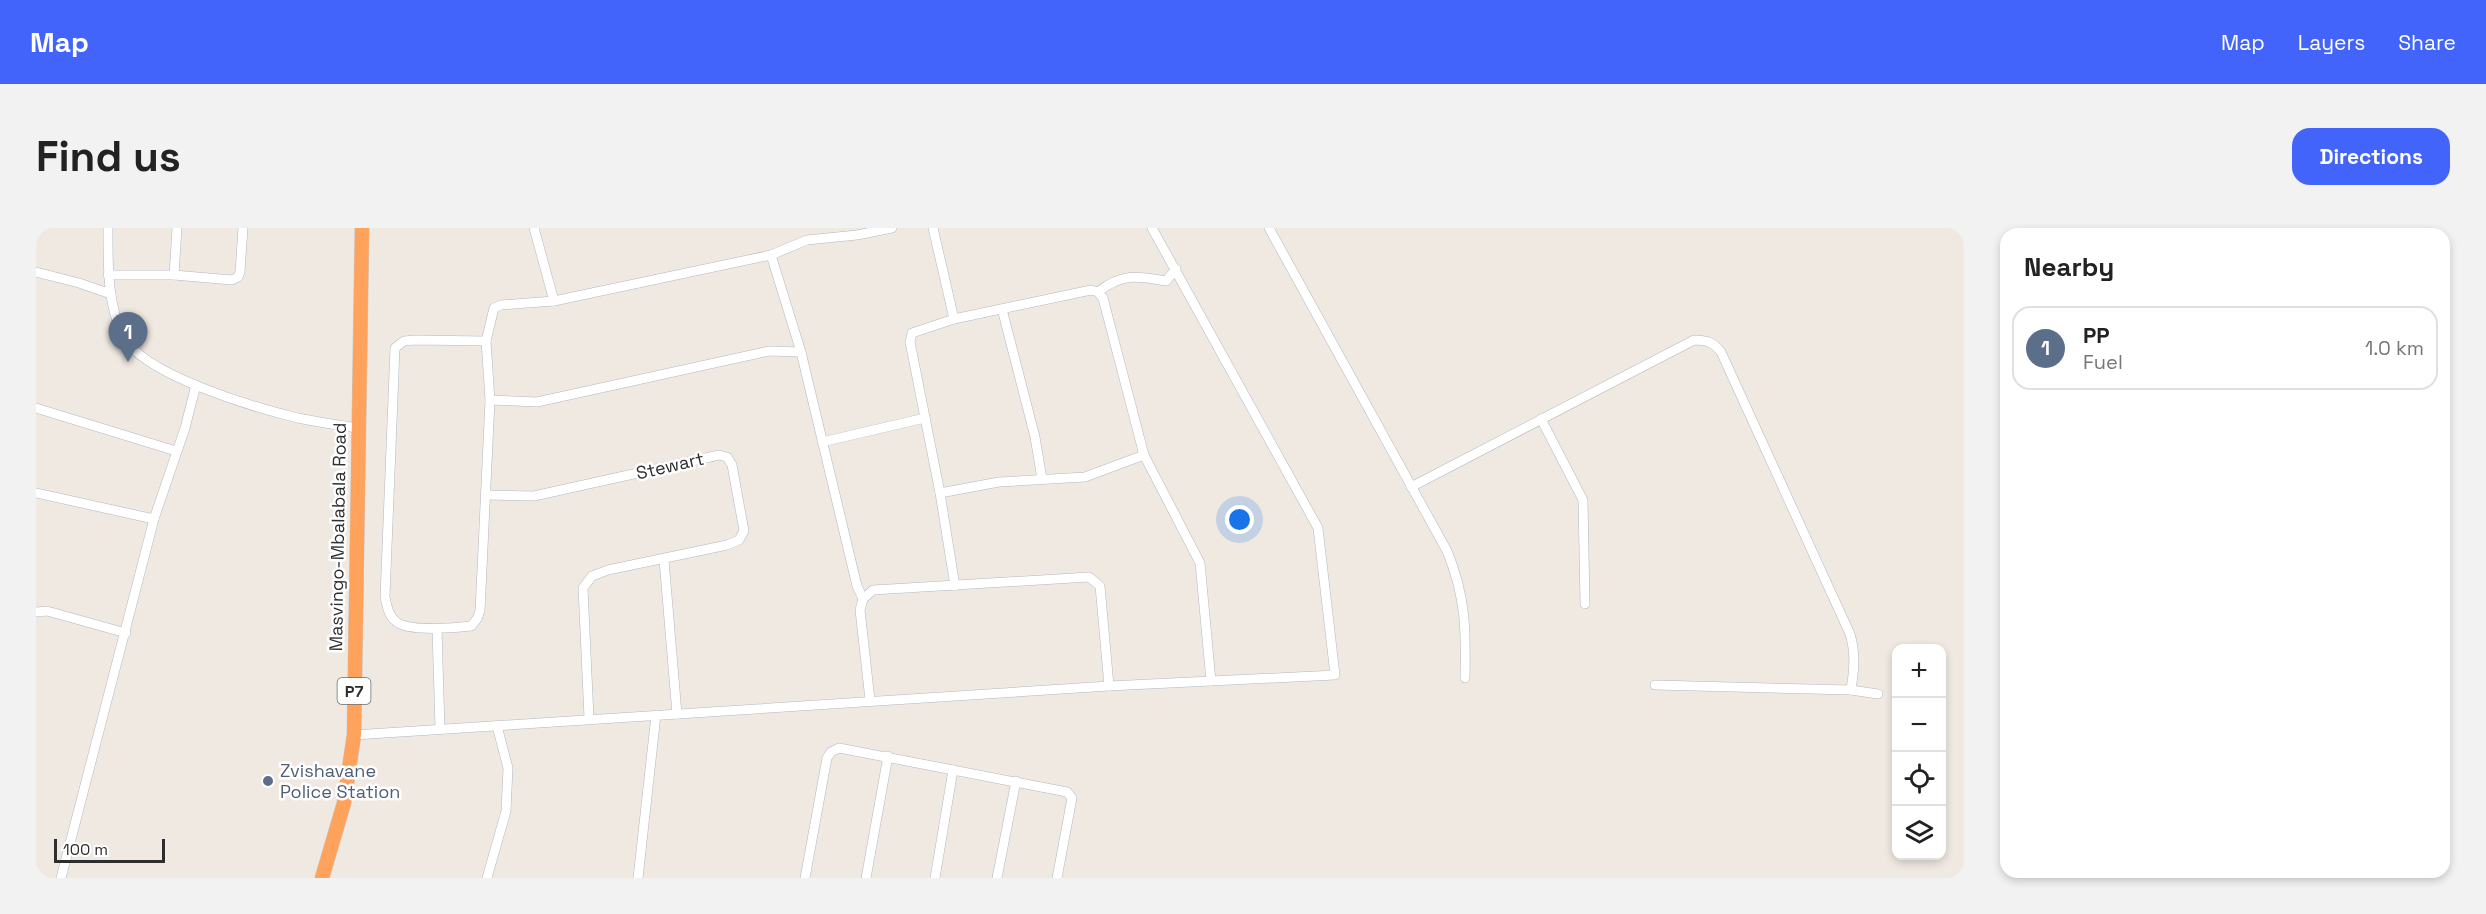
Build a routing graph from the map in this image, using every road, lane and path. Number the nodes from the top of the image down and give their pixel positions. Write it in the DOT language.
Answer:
graph roads {
  1 [pos="108,228"];
  2 [pos="177,228"];
  3 [pos="243,228"];
  4 [pos="362,228"];
  5 [pos="534,228"];
  6 [pos="892,228"];
  7 [pos="933,228"];
  8 [pos="1152,228"];
  9 [pos="1269,228"];
  10 [pos="771,255"];
  11 [pos="1176,269"];
  12 [pos="36,273"];
  13 [pos="108,275"];
  14 [pos="174,275"];
  15 [pos="1098,292"];
  16 [pos="111,294"];
  17 [pos="554,301"];
  18 [pos="1002,309"];
  19 [pos="954,319"];
  20 [pos="486,341"];
  21 [pos="801,352"];
  22 [pos="196,385"];
  23 [pos="490,400"];
  24 [pos="36,408"];
  25 [pos="925,418"];
  26 [pos="1541,419"];
  27 [pos="357,428"];
  28 [pos="822,442"];
  29 [pos="176,451"];
  30 [pos="1144,456"];
  31 [pos="1042,479"];
  32 [pos="1411,487"];
  33 [pos="36,494"];
  34 [pos="940,494"];
  35 [pos="486,495"];
  36 [pos="154,519"];
  37 [pos="664,560"];
  38 [pos="955,586"];
  39 [pos="863,599"];
  40 [pos="1585,604"];
  41 [pos="36,612"];
  42 [pos="437,629"];
  43 [pos="126,633"];
  44 [pos="1465,678"];
  45 [pos="1211,681"];
  46 [pos="1655,685"];
  47 [pos="1108,686"];
  48 [pos="1851,690"];
  49 [pos="1878,694"];
  50 [pos="870,700"];
  51 [pos="677,714"];
  52 [pos="656,715"];
  53 [pos="589,718"];
  54 [pos="497,726"];
  55 [pos="440,729"];
  56 [pos="354,735"];
  57 [pos="888,756"];
  58 [pos="953,770"];
  59 [pos="1016,781"];
  60 [pos="61,878"];
  61 [pos="322,878"];
  62 [pos="487,878"];
  63 [pos="638,878"];
  64 [pos="806,878"];
  65 [pos="866,878"];
  66 [pos="935,878"];
  67 [pos="997,878"];
  68 [pos="1057,878"];
  1 -- 13 [label="street"];
  2 -- 14 [label="street"];
  3 -- 14 [label="street"];
  4 -- 27 [label="highway, Masvingo-Mbalabala Road / P7"];
  5 -- 17 [label="street"];
  6 -- 10 [label="street"];
  7 -- 19 [label="street"];
  8 -- 11 [label="street"];
  9 -- 32 [label="street"];
  10 -- 17 [label="street"];
  10 -- 21 [label="street"];
  11 -- 15 [label="street"];
  11 -- 45 [label="street"];
  12 -- 16 [label="street"];
  13 -- 14 [label="street"];
  13 -- 16 [label="street"];
  15 -- 18 [label="street"];
  15 -- 30 [label="street"];
  16 -- 22 [label="street"];
  17 -- 20 [label="street"];
  18 -- 19 [label="street"];
  18 -- 31 [label="street"];
  19 -- 25 [label="street"];
  20 -- 23 [label="street"];
  20 -- 42 [label="street"];
  21 -- 23 [label="street"];
  21 -- 28 [label="street"];
  22 -- 27 [label="street"];
  22 -- 29 [label="street"];
  23 -- 35 [label="street"];
  24 -- 29 [label="street"];
  25 -- 28 [label="street"];
  25 -- 34 [label="street"];
  26 -- 32 [label="street"];
  26 -- 40 [label="street"];
  26 -- 48 [label="street"];
  27 -- 56 [label="highway, Masvingo-Mbalabala Road / P7"];
  28 -- 39 [label="street"];
  29 -- 36 [label="street"];
  30 -- 31 [label="street"];
  30 -- 45 [label="street"];
  31 -- 34 [label="street"];
  32 -- 44 [label="street"];
  33 -- 36 [label="street"];
  34 -- 38 [label="street"];
  35 -- 37 [label="street, Stewart"];
  35 -- 42 [label="street"];
  36 -- 43 [label="street"];
  37 -- 51 [label="street"];
  37 -- 53 [label="street"];
  38 -- 39 [label="street"];
  38 -- 47 [label="street"];
  39 -- 50 [label="street"];
  41 -- 43 [label="street"];
  42 -- 55 [label="street"];
  43 -- 60 [label="street"];
  45 -- 47 [label="street"];
  46 -- 48 [label="street"];
  47 -- 50 [label="street"];
  48 -- 49 [label="street"];
  50 -- 51 [label="street"];
  51 -- 52 [label="street"];
  52 -- 53 [label="street"];
  52 -- 63 [label="street"];
  53 -- 54 [label="street"];
  54 -- 55 [label="street"];
  54 -- 62 [label="street"];
  55 -- 56 [label="street"];
  56 -- 61 [label="highway, Masvingo-Mbalabala Road / P7"];
  57 -- 58 [label="street"];
  57 -- 64 [label="street"];
  57 -- 65 [label="street"];
  58 -- 59 [label="street"];
  58 -- 66 [label="street"];
  59 -- 67 [label="street"];
  59 -- 68 [label="street"];
}
